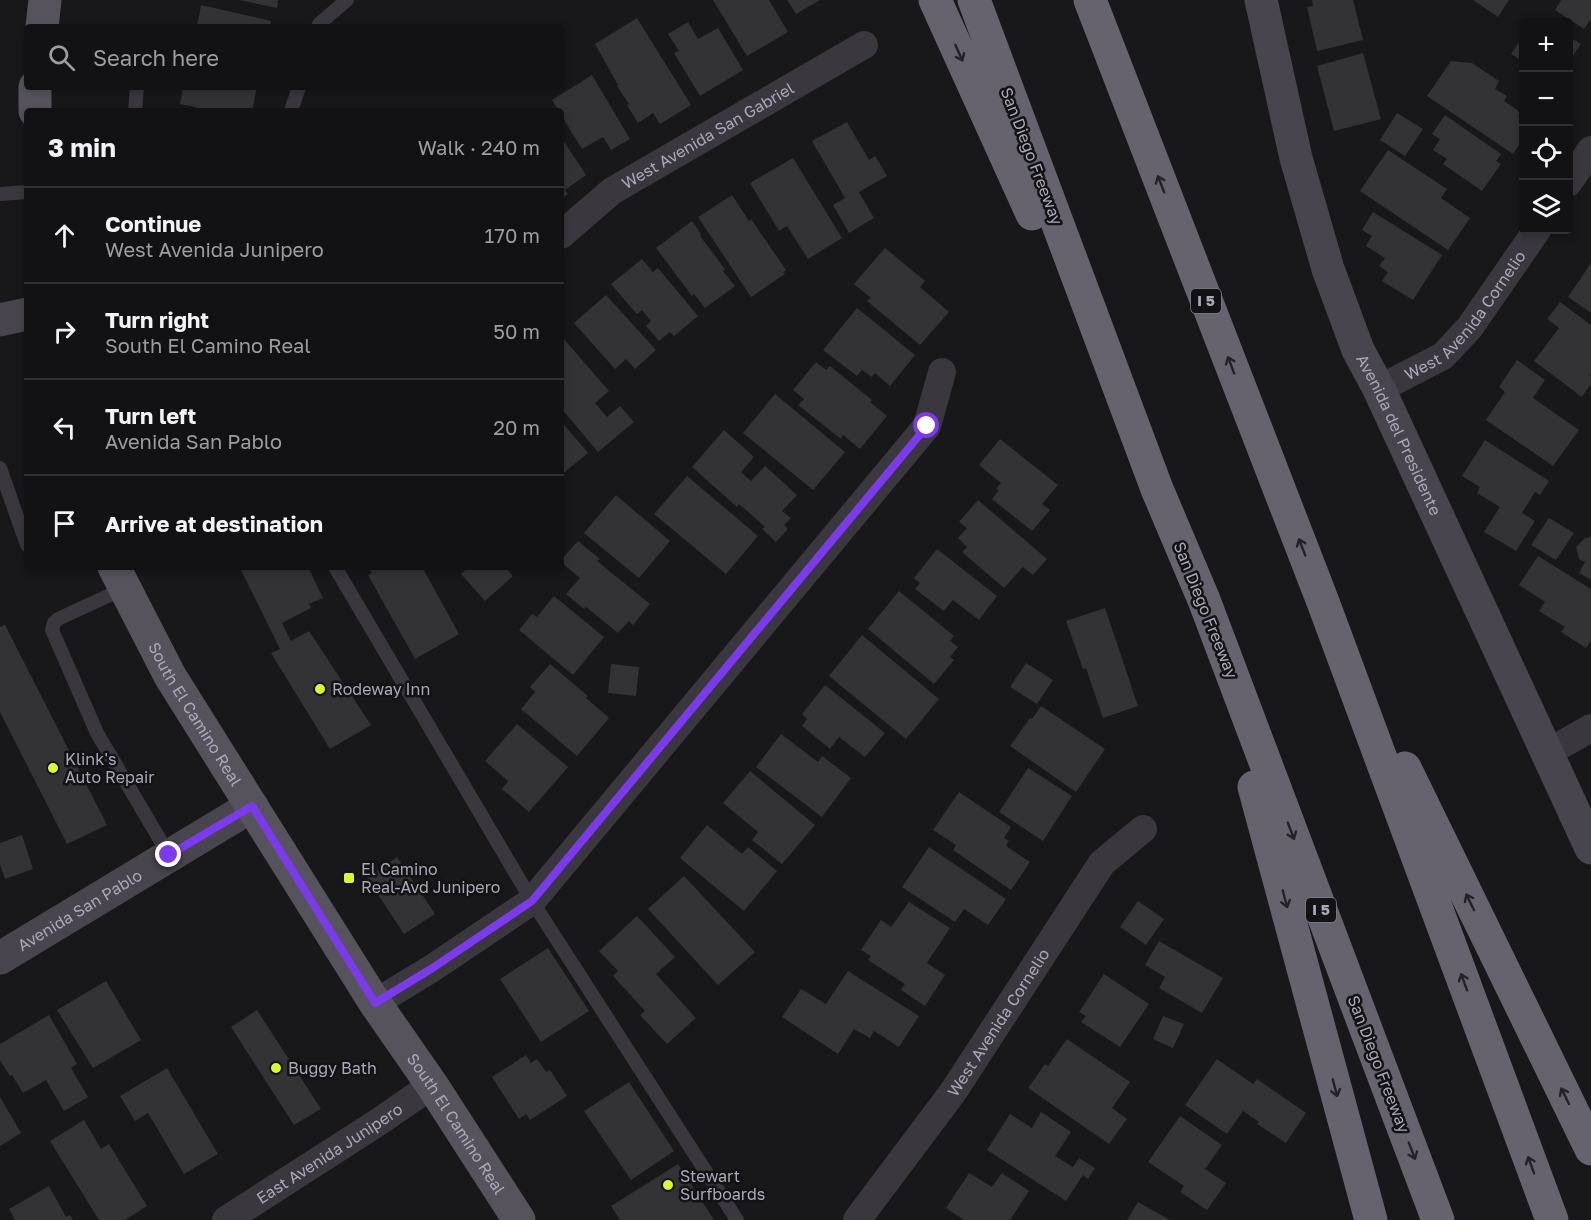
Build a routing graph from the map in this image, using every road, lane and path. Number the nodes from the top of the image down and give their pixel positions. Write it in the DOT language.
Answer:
graph roads {
  1 [pos="45,0"];
  2 [pos="347,0"];
  3 [pos="935,0"];
  4 [pos="974,0"];
  5 [pos="1090,0"];
  6 [pos="1261,0"];
  7 [pos="42,24"];
  8 [pos="320,24"];
  9 [pos="864,45"];
  10 [pos="36,90"];
  11 [pos="137,90"];
  12 [pos="298,90"];
  13 [pos="34,108"];
  14 [pos="135,108"];
  15 [pos="292,108"];
  16 [pos="1591,150"];
  17 [pos="1571,180"];
  18 [pos="24,192"];
  19 [pos="0,194"];
  20 [pos="564,232"];
  21 [pos="1534,234"];
  22 [pos="24,315"];
  23 [pos="0,320"];
  24 [pos="942,372"];
  25 [pos="1379,389"];
  26 [pos="0,468"];
  27 [pos="1157,489"];
  28 [pos="24,536"];
  29 [pos="337,570"];
  30 [pos="119,578"];
  31 [pos="1204,600"];
  32 [pos="1323,602"];
  33 [pos="1591,728"];
  34 [pos="1547,753"];
  35 [pos="252,806"];
  36 [pos="1143,829"];
  37 [pos="1591,848"];
  38 [pos="169,855"];
  39 [pos="532,901"];
  40 [pos="0,958"];
  41 [pos="375,1003"];
  42 [pos="432,1085"];
  43 [pos="1591,1149"];
  44 [pos="226,1220"];
  45 [pos="519,1220"];
  46 [pos="737,1220"];
  47 [pos="857,1220"];
  48 [pos="1371,1220"];
  49 [pos="1438,1220"];
  50 [pos="1552,1220"];
  1 -- 7 [label="main road"];
  2 -- 8 [label="lane"];
  3 -- 27 [label="highway, one-way"];
  4 -- 27 [label="highway, San Diego Freeway / I 5"];
  32 -- 5 [label="highway, I 5, one-way"];
  6 -- 25 [label="main road, Avenida del Presidente"];
  9 -- 20 [label="street, West Avenida San Gabriel"];
  10 -- 13 [label="main road"];
  11 -- 14 [label="lane"];
  12 -- 15 [label="lane"];
  16 -- 17 [label="street"];
  18 -- 19 [label="lane"];
  21 -- 25 [label="street, West Avenida Cornelio"];
  22 -- 23 [label="main road"];
  24 -- 39 [label="street"];
  25 -- 34 [label="main road, Avenida del Presidente"];
  26 -- 28 [label="lane"];
  27 -- 31 [label="highway, San Diego Freeway / I 5"];
  29 -- 39 [label="lane"];
  30 -- 35 [label="main road, South El Camino Real"];
  30 -- 38 [label="lane"];
  31 -- 48 [label="highway, one-way"];
  31 -- 49 [label="highway, San Diego Freeway / I 5, one-way"];
  43 -- 32 [label="highway, one-way"];
  50 -- 32 [label="highway, I 5, one-way"];
  33 -- 34 [label="street"];
  34 -- 37 [label="main road, Avenida del Presidente"];
  35 -- 38 [label="main road, Avenida San Pablo"];
  35 -- 41 [label="main road, South El Camino Real"];
  36 -- 47 [label="street, West Avenida Cornelio"];
  38 -- 40 [label="main road, Avenida San Pablo"];
  39 -- 41 [label="street"];
  39 -- 46 [label="lane"];
  41 -- 42 [label="main road, South El Camino Real"];
  42 -- 44 [label="street, East Avenida Junipero"];
  42 -- 45 [label="main road, South El Camino Real"];
}
